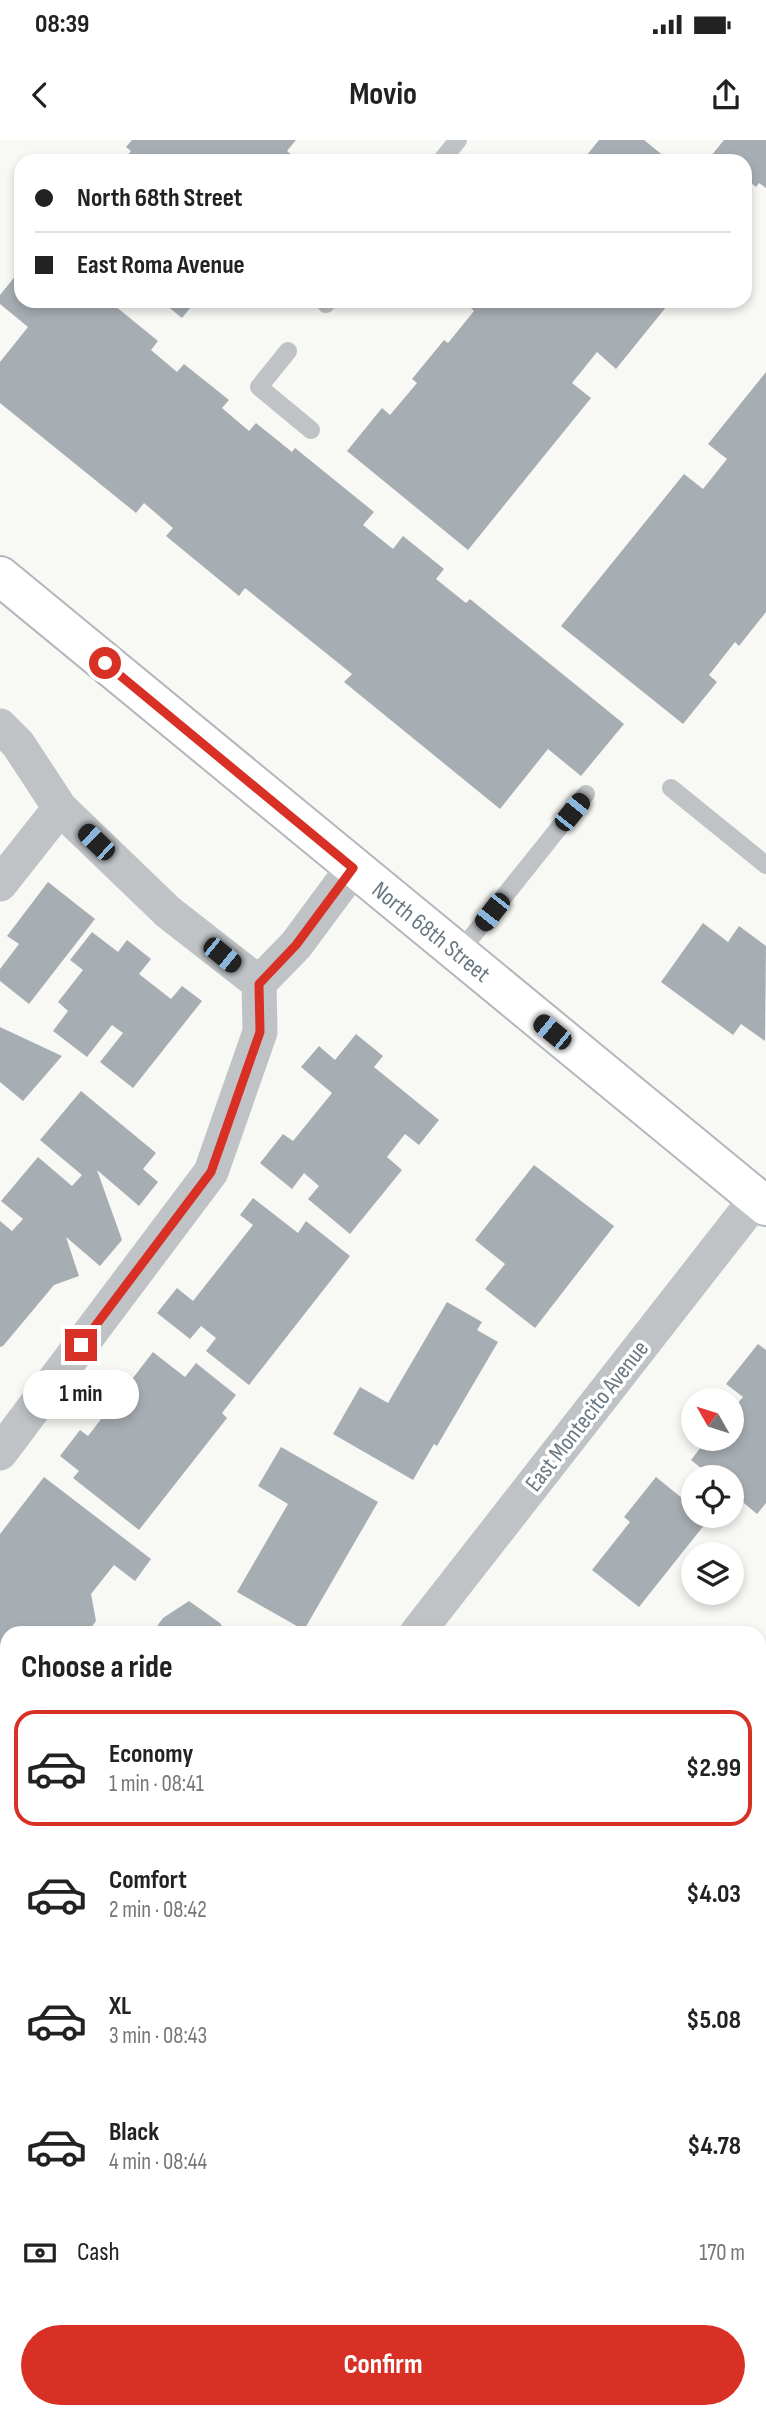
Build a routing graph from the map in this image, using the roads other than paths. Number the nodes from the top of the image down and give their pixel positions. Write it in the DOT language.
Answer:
graph roads {
  1 [pos="458,140"];
  2 [pos="447,154"];
  3 [pos="288,351"];
  4 [pos="311,430"];
  5 [pos="0,576"];
  6 [pos="0,726"];
  7 [pos="671,788"];
  8 [pos="586,794"];
  9 [pos="60,808"];
  10 [pos="766,865"];
  11 [pos="353,868"];
  12 [pos="0,884"];
  13 [pos="458,954"];
  14 [pos="259,984"];
  15 [pos="761,1203"];
  16 [pos="0,1453"];
  17 [pos="423,1626"];
  1 -- 2 [label="lane"];
  3 -- 4 [label="lane"];
  5 -- 11 [label="street, North 68th Street"];
  6 -- 9 [label="street"];
  7 -- 10 [label="lane"];
  8 -- 13 [label="lane"];
  9 -- 12 [label="street"];
  9 -- 14 [label="street"];
  11 -- 13 [label="street, North 68th Street"];
  11 -- 14 [label="street"];
  13 -- 15 [label="street, North 68th Street"];
  14 -- 16 [label="street"];
  15 -- 17 [label="street, East Montecito Avenue"];
}
